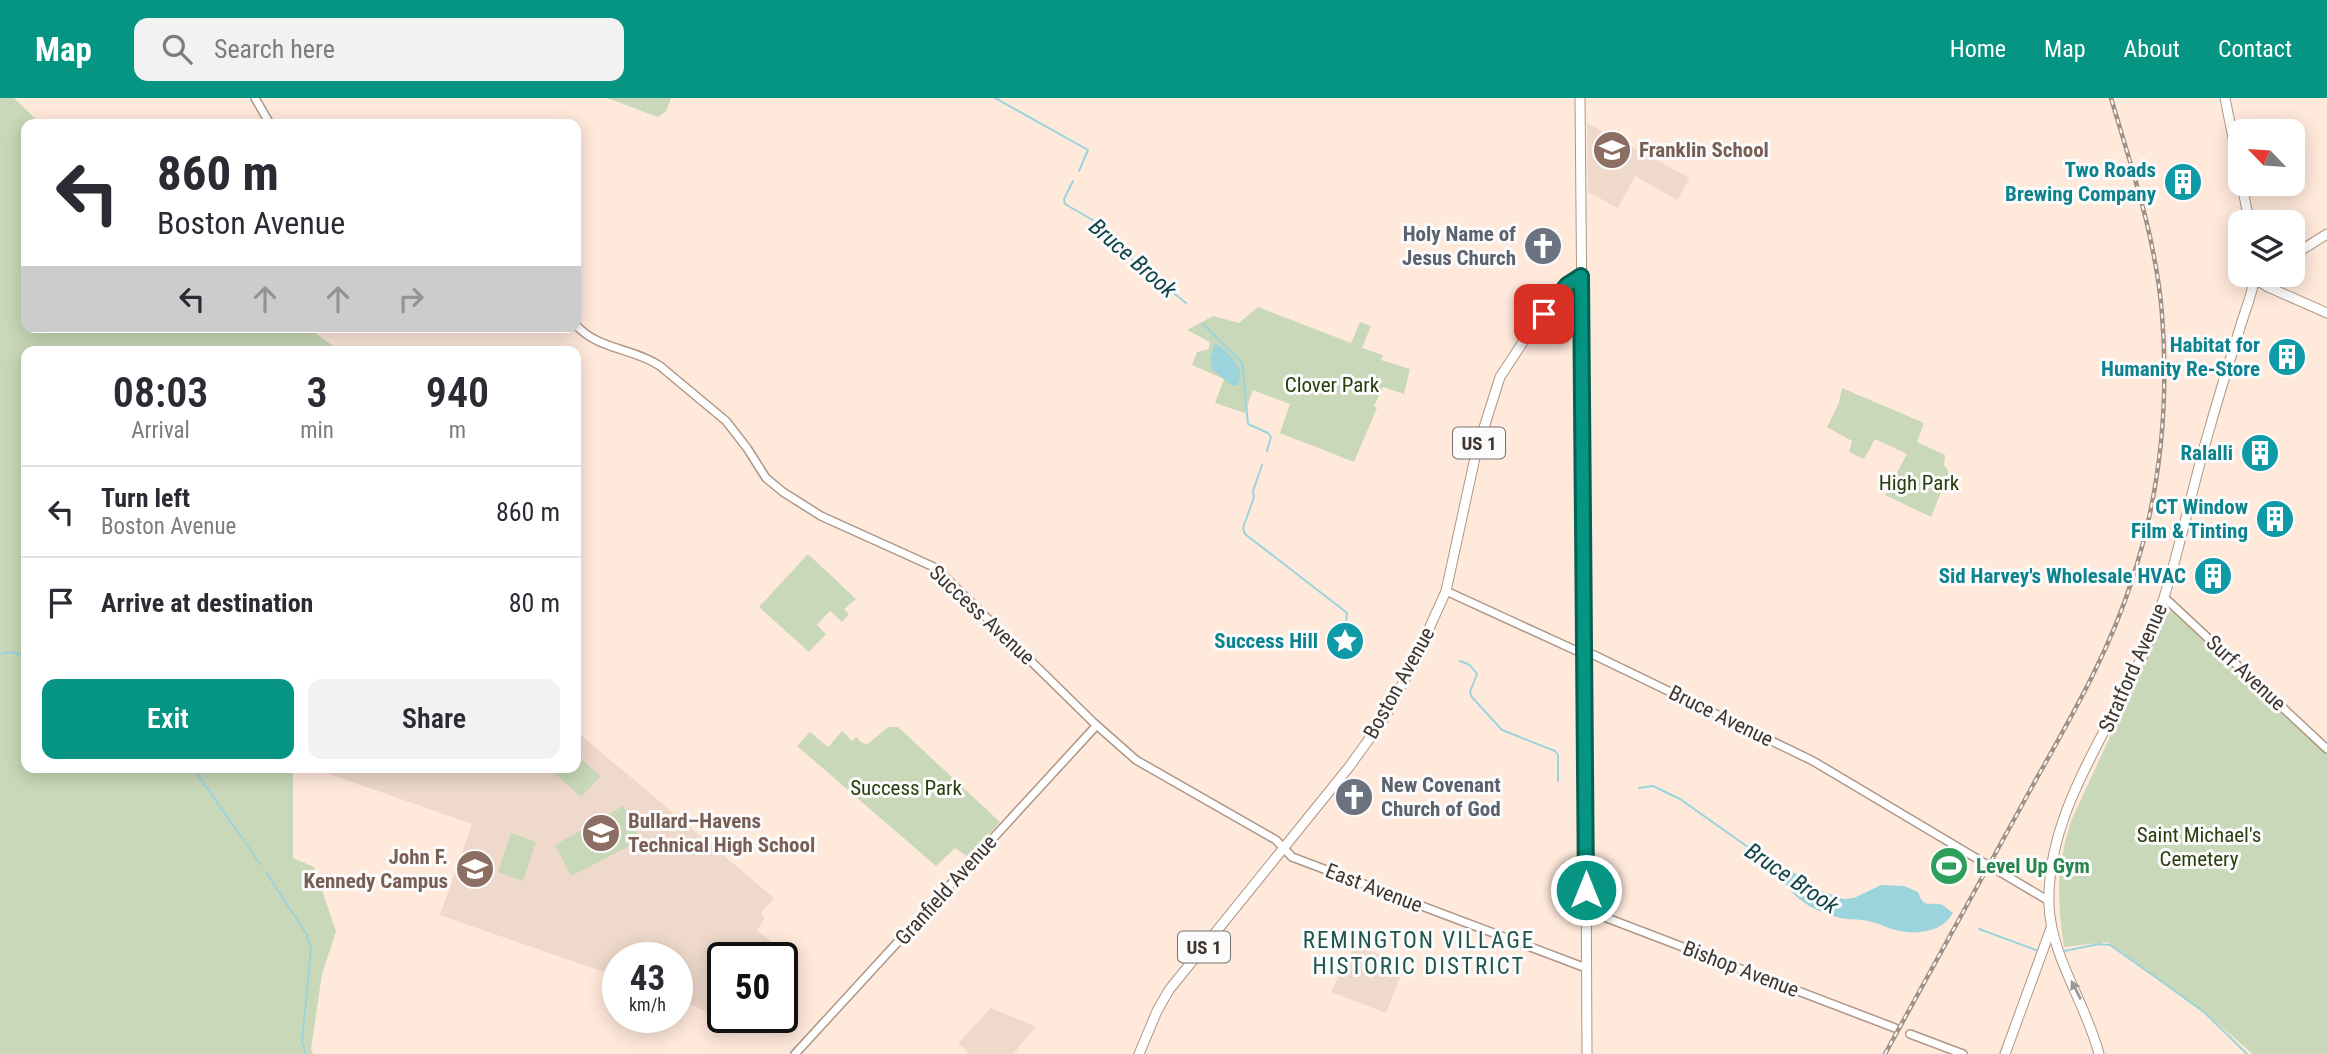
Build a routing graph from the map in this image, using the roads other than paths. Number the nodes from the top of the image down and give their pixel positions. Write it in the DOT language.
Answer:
graph roads {
  1 [pos="255,98"];
  2 [pos="1580,98"];
  3 [pos="2225,98"];
  4 [pos="267,119"];
  5 [pos="2229,119"];
  6 [pos="2327,234"];
  7 [pos="2305,248"];
  8 [pos="1581,276"];
  9 [pos="2254,287"];
  10 [pos="2271,287"];
  11 [pos="2327,313"];
  12 [pos="581,329"];
  13 [pos="1446,592"];
  14 [pos="2165,598"];
  15 [pos="1586,653"];
  16 [pos="1096,726"];
  17 [pos="2327,748"];
  18 [pos="1283,848"];
  19 [pos="1986,864"];
  20 [pos="2000,872"];
  21 [pos="2049,901"];
  22 [pos="1586,910"];
  23 [pos="2051,928"];
  24 [pos="2044,945"];
  25 [pos="2058,945"];
  26 [pos="1586,968"];
  27 [pos="1895,1028"];
  28 [pos="1910,1034"];
  29 [pos="795,1054"];
  30 [pos="1139,1054"];
  31 [pos="1587,1054"];
  32 [pos="1963,1054"];
  33 [pos="2005,1054"];
  34 [pos="2099,1054"];
  1 -- 4 [label="street"];
  2 -- 8 [label="main road"];
  3 -- 5 [label="main road"];
  6 -- 7 [label="main road"];
  8 -- 13 [label="main road, Boston Avenue / US 1"];
  8 -- 15 [label="main road"];
  9 -- 14 [label="main road, Stratford Avenue"];
  10 -- 11 [label="main road"];
  12 -- 16 [label="street, Success Avenue"];
  13 -- 15 [label="street, Bruce Avenue"];
  13 -- 18 [label="main road, Boston Avenue / US 1"];
  14 -- 17 [label="street, Surf Avenue"];
  14 -- 21 [label="main road, Stratford Avenue"];
  15 -- 19 [label="street, Bruce Avenue"];
  15 -- 22 [label="main road"];
  16 -- 18 [label="street, Success Avenue"];
  16 -- 29 [label="street, Granfield Avenue"];
  18 -- 26 [label="street, East Avenue"];
  18 -- 30 [label="main road, Boston Avenue / US 1"];
  20 -- 21 [label="street"];
  21 -- 23 [label="main road, Stratford Avenue"];
  22 -- 26 [label="main road"];
  22 -- 27 [label="street, Bishop Avenue"];
  23 -- 24 [label="main road"];
  23 -- 25 [label="main road, Stratford Avenue"];
  24 -- 25 [label="main road"];
  24 -- 33 [label="main road"];
  34 -- 25 [label="main road, Stratford Avenue, one-way"];
  26 -- 31 [label="main road"];
  28 -- 32 [label="street"];
}
